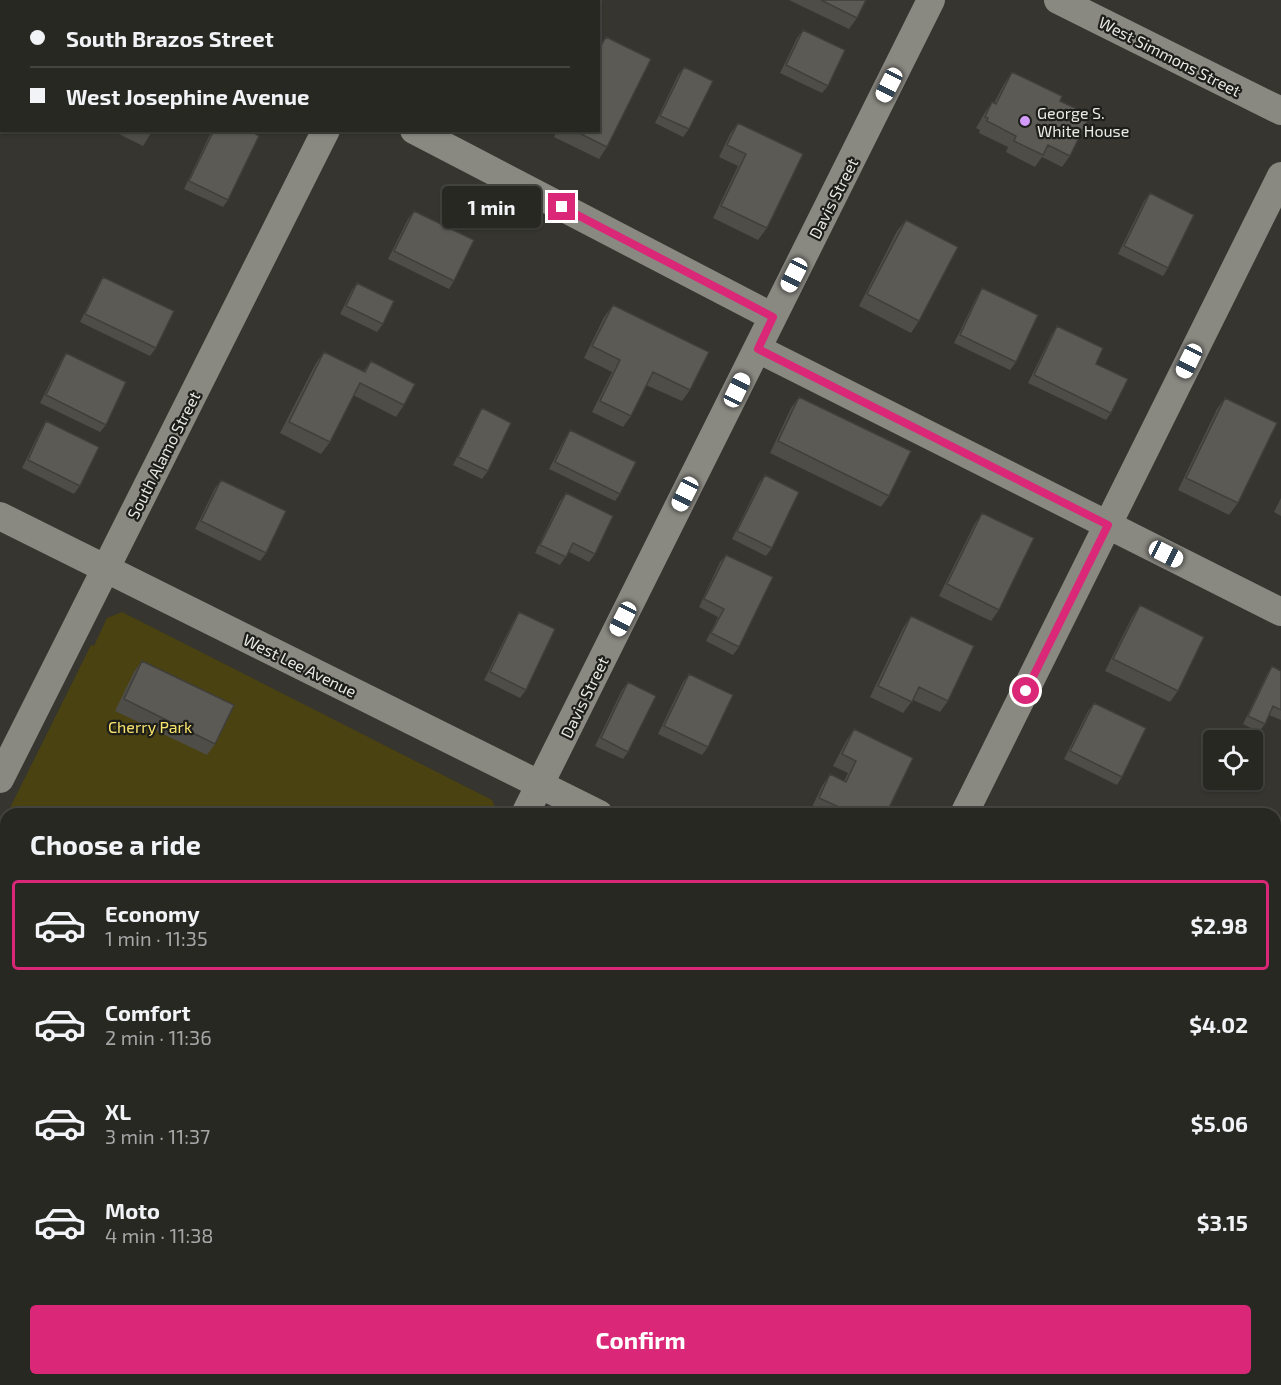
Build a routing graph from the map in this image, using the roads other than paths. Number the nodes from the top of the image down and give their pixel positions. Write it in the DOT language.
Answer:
graph roads {
  1 [pos="931,0"];
  2 [pos="1058,0"];
  3 [pos="1281,111"];
  4 [pos="325,132"];
  5 [pos="418,132"];
  6 [pos="1281,176"];
  7 [pos="773,317"];
  8 [pos="758,349"];
  9 [pos="0,516"];
  10 [pos="1108,525"];
  11 [pos="105,569"];
  12 [pos="1281,612"];
  13 [pos="0,779"];
  14 [pos="540,785"];
  15 [pos="528,808"];
  16 [pos="587,808"];
  17 [pos="967,808"];
  1 -- 7 [label="street, Davis Street"];
  2 -- 3 [label="street, West Simmons Street"];
  4 -- 11 [label="street, South Alamo Street"];
  5 -- 7 [label="street"];
  6 -- 10 [label="street"];
  7 -- 8 [label="street, Davis Street"];
  8 -- 10 [label="street"];
  8 -- 14 [label="street, Davis Street"];
  9 -- 11 [label="street, West Lee Avenue"];
  10 -- 12 [label="street"];
  10 -- 17 [label="street"];
  11 -- 13 [label="street, South Alamo Street"];
  11 -- 14 [label="street, West Lee Avenue"];
  14 -- 15 [label="street, Davis Street"];
  14 -- 16 [label="street, West Lee Avenue"];
}
